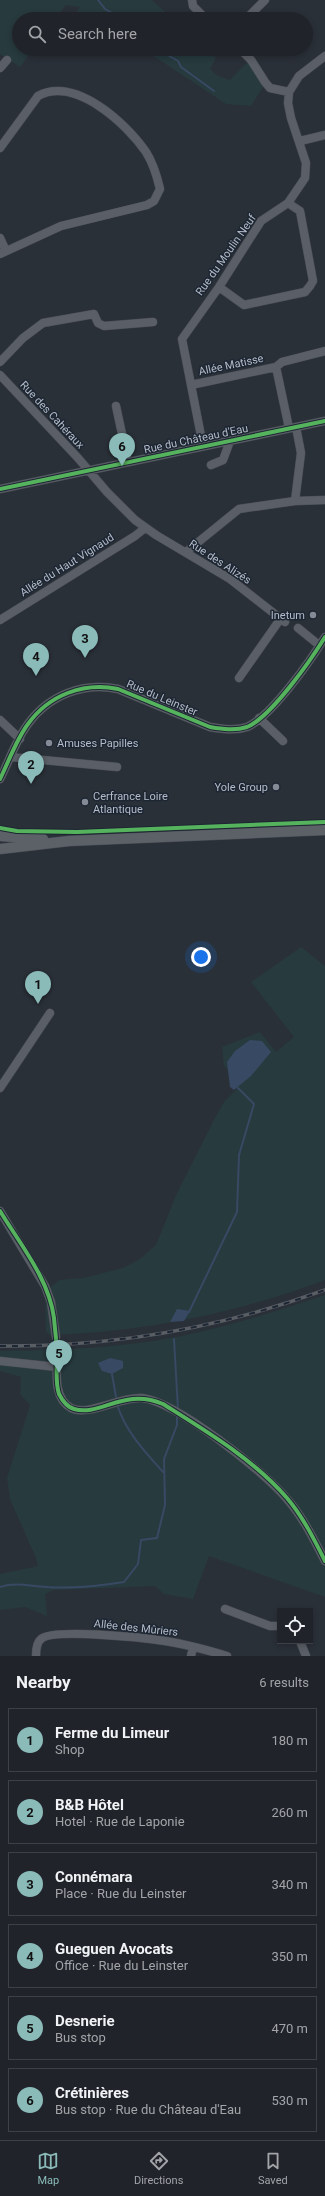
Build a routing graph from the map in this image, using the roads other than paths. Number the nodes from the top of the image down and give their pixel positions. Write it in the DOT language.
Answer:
graph roads {
  1 [pos="192,0"];
  2 [pos="265,0"];
  3 [pos="199,12"];
  4 [pos="253,12"];
  5 [pos="247,56"];
  6 [pos="325,56"];
  7 [pos="7,60"];
  8 [pos="0,68"];
  9 [pos="289,92"];
  10 [pos="325,135"];
  11 [pos="300,141"];
  12 [pos="0,148"];
  13 [pos="288,203"];
  14 [pos="0,238"];
  15 [pos="3,253"];
  16 [pos="219,287"];
  17 [pos="153,322"];
  18 [pos="325,351"];
  19 [pos="0,362"];
  20 [pos="276,367"];
  21 [pos="0,376"];
  22 [pos="191,385"];
  23 [pos="116,406"];
  24 [pos="325,420"];
  25 [pos="293,427"];
  26 [pos="230,441"];
  27 [pos="203,446"];
  28 [pos="128,462"];
  29 [pos="211,465"];
  30 [pos="88,470"];
  31 [pos="0,489"];
  32 [pos="325,500"];
  33 [pos="295,501"];
  34 [pos="145,528"];
  35 [pos="186,552"];
  36 [pos="0,620"];
  37 [pos="298,628"];
  38 [pos="323,641"];
  39 [pos="239,678"];
  40 [pos="259,718"];
  41 [pos="0,720"];
  42 [pos="20,739"];
  43 [pos="283,741"];
  44 [pos="11,757"];
  45 [pos="117,767"];
  46 [pos="0,779"];
  47 [pos="325,830"];
  48 [pos="0,836"];
  49 [pos="69,841"];
  50 [pos="0,849"];
  51 [pos="50,1013"];
  52 [pos="0,1088"];
  53 [pos="0,1211"];
  54 [pos="56,1337"];
  55 [pos="57,1349"];
  56 [pos="0,1361"];
  57 [pos="57,1367"];
  58 [pos="325,1561"];
  59 [pos="225,1609"];
  60 [pos="277,1626"];
  61 [pos="301,1644"];
  62 [pos="193,1647"];
  63 [pos="36,1656"];
  64 [pos="191,1656"];
  65 [pos="227,1656"];
  66 [pos="306,1656"];
  1 -- 3 [label="street"];
  2 -- 4 [label="street"];
  5 -- 9 [label="street"];
  6 -- 9 [label="street"];
  7 -- 8 [label="street"];
  9 -- 11 [label="street, Rue du Moulin Neuf"];
  10 -- 11 [label="street"];
  11 -- 13 [label="street, Rue du Moulin Neuf"];
  12 -- 15 [label="street"];
  13 -- 16 [label="street, Rue du Moulin Neuf"];
  13 -- 16 [label="street"];
  14 -- 15 [label="street"];
  16 -- 22 [label="street, Rue du Moulin Neuf"];
  17 -- 19 [label="street"];
  18 -- 20 [label="street, Allée Matisse"];
  20 -- 22 [label="street, Allée Matisse"];
  20 -- 25 [label="street, Allée Matisse"];
  21 -- 30 [label="street, Rue des Cahéraux"];
  22 -- 27 [label="street, Rue du Moulin Neuf"];
  23 -- 28 [label="street"];
  24 -- 25 [label="street, Rue du Château d'Eau"];
  25 -- 26 [label="street, Rue du Château d'Eau"];
  25 -- 33 [label="street, Allée Matisse"];
  26 -- 27 [label="street, Rue du Château d'Eau"];
  26 -- 29 [label="street"];
  27 -- 28 [label="street, Rue du Château d'Eau"];
  28 -- 30 [label="street, Rue du Château d'Eau"];
  30 -- 31 [label="street, Rue du Château d'Eau"];
  30 -- 34 [label="street, Rue des Cahéraux"];
  32 -- 33 [label="street"];
  33 -- 35 [label="street"];
  34 -- 35 [label="street, Rue des Alizés"];
  34 -- 36 [label="street, Allée du Haut Vignaud"];
  35 -- 39 [label="street, Rue des Alizés"];
  37 -- 38 [label="street"];
  38 -- 40 [label="street, Rue du Leinster"];
  40 -- 42 [label="street, Rue du Leinster"];
  40 -- 43 [label="street"];
  41 -- 42 [label="street"];
  42 -- 44 [label="street, Rue du Leinster"];
  44 -- 45 [label="street"];
  44 -- 46 [label="street, Rue du Leinster"];
  47 -- 49 [label="main road"];
  48 -- 49 [label="main road"];
  49 -- 50 [label="main road"];
  51 -- 52 [label="street"];
  53 -- 54 [label="street"];
  55 -- 57 [label="street"];
  56 -- 57 [label="street"];
  57 -- 58 [label="street"];
  59 -- 60 [label="street"];
  61 -- 66 [label="street"];
  62 -- 63 [label="street, Allée des Mûriers"];
  62 -- 64 [label="street"];
  62 -- 65 [label="street, Allée des Mûriers"];
}
